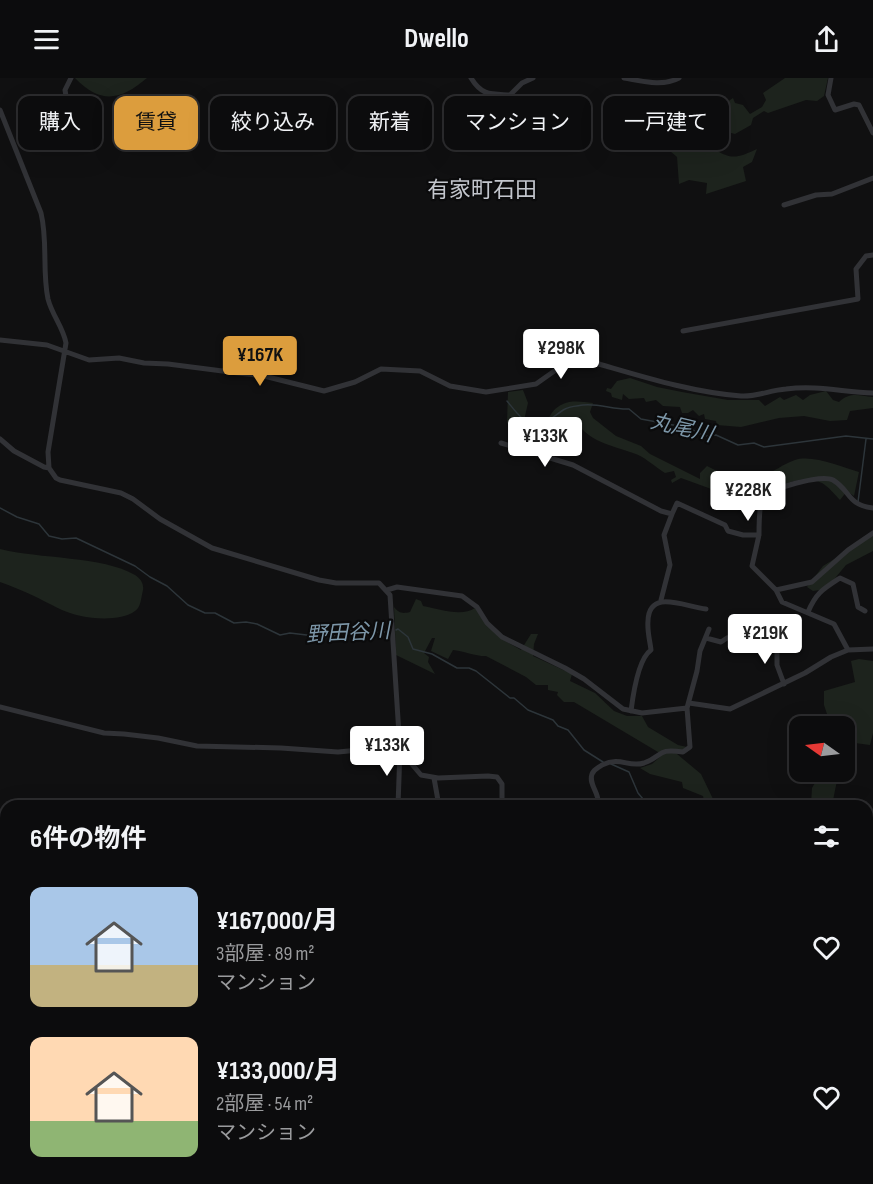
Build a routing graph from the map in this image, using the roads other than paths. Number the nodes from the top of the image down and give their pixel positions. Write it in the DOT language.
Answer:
graph roads {
  1 [pos="71,78"];
  2 [pos="471,78"];
  3 [pos="533,78"];
  4 [pos="624,78"];
  5 [pos="679,78"];
  6 [pos="831,78"];
  7 [pos="66,96"];
  8 [pos="0,110"];
  9 [pos="872,129"];
  10 [pos="873,177"];
  11 [pos="784,205"];
  12 [pos="873,255"];
  13 [pos="683,332"];
  14 [pos="0,340"];
  15 [pos="66,351"];
  16 [pos="873,393"];
  17 [pos="0,439"];
  18 [pos="501,443"];
  19 [pos="49,468"];
  20 [pos="873,508"];
  21 [pos="672,514"];
  22 [pos="873,532"];
  23 [pos="759,535"];
  24 [pos="387,590"];
  25 [pos="776,590"];
  26 [pos="661,600"];
  27 [pos="706,609"];
  28 [pos="865,611"];
  29 [pos="808,612"];
  30 [pos="709,629"];
  31 [pos="706,638"];
  32 [pos="727,638"];
  33 [pos="777,641"];
  34 [pos="873,649"];
  35 [pos="848,650"];
  36 [pos="784,684"];
  37 [pos="688,705"];
  38 [pos="0,707"];
  39 [pos="631,711"];
  40 [pos="400,750"];
  41 [pos="434,778"];
  42 [pos="398,800"];
  43 [pos="438,800"];
  44 [pos="502,800"];
  45 [pos="599,800"];
  1 -- 7 [label="street"];
  2 -- 3 [label="street"];
  4 -- 5 [label="street"];
  6 -- 9 [label="street"];
  8 -- 15 [label="street"];
  10 -- 11 [label="street"];
  12 -- 13 [label="street"];
  14 -- 15 [label="street"];
  15 -- 16 [label="street"];
  15 -- 19 [label="street"];
  17 -- 19 [label="street"];
  18 -- 21 [label="street"];
  19 -- 24 [label="street"];
  20 -- 23 [label="street"];
  21 -- 23 [label="street"];
  21 -- 26 [label="street"];
  22 -- 25 [label="street"];
  23 -- 25 [label="street"];
  24 -- 39 [label="street"];
  24 -- 40 [label="street"];
  25 -- 29 [label="street"];
  26 -- 27 [label="street"];
  26 -- 39 [label="street"];
  28 -- 29 [label="street"];
  29 -- 35 [label="street"];
  30 -- 31 [label="street"];
  31 -- 32 [label="street"];
  31 -- 37 [label="street"];
  33 -- 36 [label="street"];
  34 -- 35 [label="street"];
  35 -- 36 [label="street"];
  36 -- 37 [label="street"];
  37 -- 39 [label="street"];
  37 -- 45 [label="street"];
  38 -- 40 [label="street"];
  40 -- 41 [label="street"];
  40 -- 42 [label="street"];
  41 -- 43 [label="street"];
  41 -- 44 [label="street"];
}
